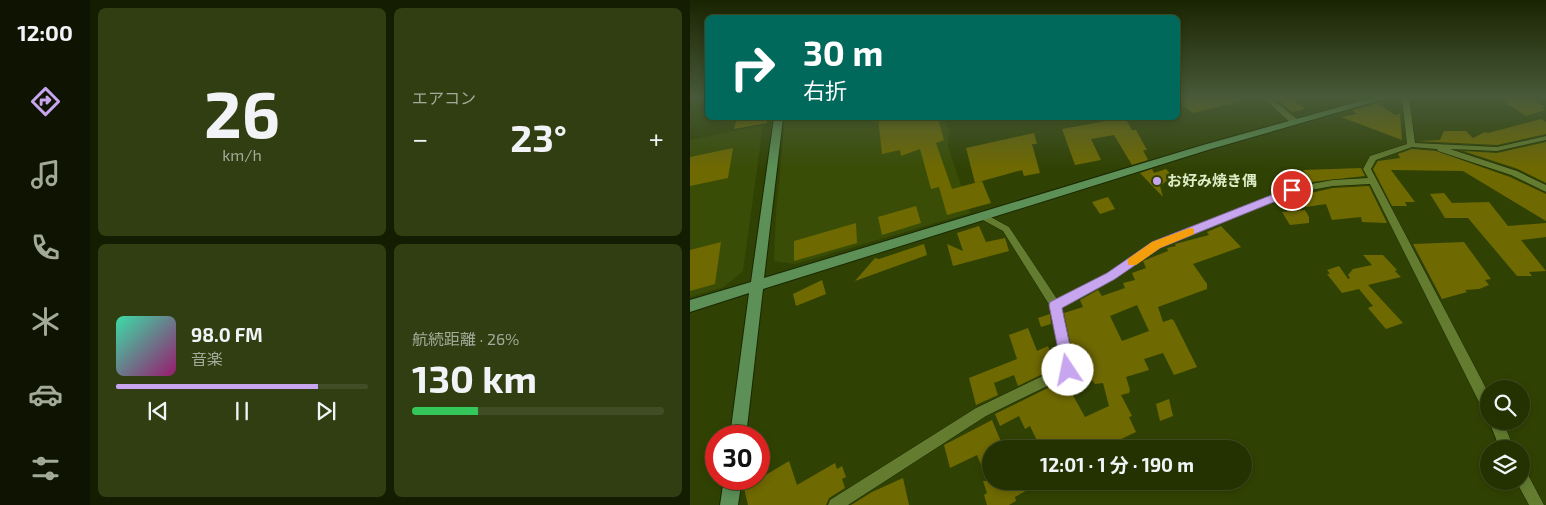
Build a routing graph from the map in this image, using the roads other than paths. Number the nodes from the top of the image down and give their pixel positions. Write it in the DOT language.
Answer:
graph roads {
  1 [pos="778,121"];
  2 [pos="1300,121"];
  3 [pos="1408,121"];
  4 [pos="1295,122"];
  5 [pos="1546,138"];
  6 [pos="1411,145"];
  7 [pos="1431,146"];
  8 [pos="1373,181"];
  9 [pos="1546,189"];
  10 [pos="984,217"];
  11 [pos="759,286"];
  12 [pos="1055,305"];
  13 [pos="690,306"];
  14 [pos="1480,390"];
  15 [pos="740,425"];
  16 [pos="731,490"];
  17 [pos="1528,490"];
  18 [pos="729,505"];
  19 [pos="835,505"];
  20 [pos="1536,505"];
  1 -- 11 [label="street"];
  2 -- 4 [label="street"];
  3 -- 6 [label="street"];
  4 -- 10 [label="street"];
  5 -- 7 [label="street"];
  6 -- 7 [label="street"];
  6 -- 8 [label="street"];
  7 -- 9 [label="street"];
  8 -- 12 [label="street"];
  8 -- 14 [label="street"];
  10 -- 11 [label="street"];
  10 -- 12 [label="street"];
  11 -- 13 [label="street"];
  11 -- 15 [label="street"];
  12 -- 19 [label="street"];
  16 -- 18 [label="street"];
  17 -- 20 [label="street"];
}
